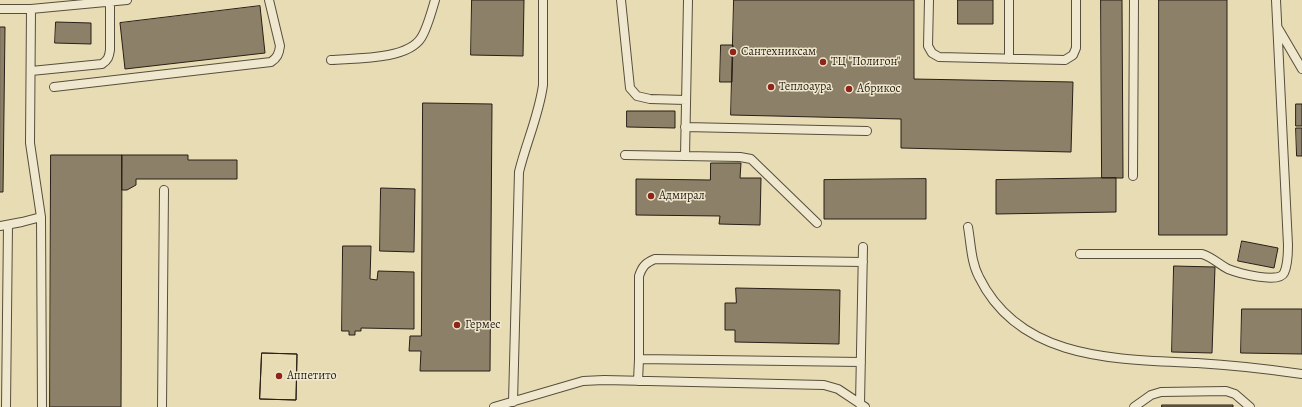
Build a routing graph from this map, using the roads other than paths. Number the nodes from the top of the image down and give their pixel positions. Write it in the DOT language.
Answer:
graph roads {
  1 [pos="127,0"];
  2 [pos="269,0"];
  3 [pos="435,0"];
  4 [pos="543,0"];
  5 [pos="622,0"];
  6 [pos="688,0"];
  7 [pos="929,0"];
  8 [pos="1009,0"];
  9 [pos="1076,0"];
  10 [pos="1134,0"];
  11 [pos="1276,0"];
  12 [pos="110,2"];
  13 [pos="0,9"];
  14 [pos="31,9"];
  15 [pos="1277,27"];
  16 [pos="1009,59"];
  17 [pos="331,60"];
  18 [pos="1302,69"];
  19 [pos="31,71"];
  20 [pos="54,87"];
  21 [pos="686,100"];
  22 [pos="685,127"];
  23 [pos="867,131"];
  24 [pos="626,155"];
  25 [pos="685,156"];
  26 [pos="1133,176"];
  27 [pos="164,190"];
  28 [pos="41,217"];
  29 [pos="817,223"];
  30 [pos="4,226"];
  31 [pos="968,227"];
  32 [pos="863,247"];
  33 [pos="1080,254"];
  34 [pos="863,262"];
  35 [pos="639,359"];
  36 [pos="861,362"];
  37 [pos="1302,374"];
  38 [pos="638,381"];
  39 [pos="513,402"];
  40 [pos="862,406"];
  41 [pos="6,407"];
  42 [pos="42,407"];
  43 [pos="162,407"];
  44 [pos="494,407"];
  45 [pos="1134,407"];
  46 [pos="1250,407"];
  1 -- 12 [label="lane"];
  2 -- 20 [label="lane"];
  3 -- 17 [label="lane"];
  4 -- 39 [label="lane"];
  5 -- 21 [label="lane"];
  6 -- 21 [label="lane"];
  7 -- 16 [label="lane"];
  8 -- 16 [label="lane"];
  9 -- 16 [label="lane"];
  10 -- 26 [label="lane"];
  11 -- 15 [label="lane"];
  12 -- 14 [label="lane"];
  12 -- 19 [label="lane"];
  13 -- 14 [label="lane"];
  14 -- 19 [label="lane"];
  15 -- 18 [label="lane"];
  15 -- 33 [label="lane"];
  19 -- 28 [label="lane"];
  21 -- 22 [label="lane"];
  22 -- 23 [label="lane"];
  22 -- 25 [label="lane"];
  24 -- 25 [label="lane"];
  25 -- 29 [label="lane"];
  27 -- 43 [label="lane"];
  28 -- 30 [label="lane"];
  28 -- 42 [label="lane"];
  30 -- 41 [label="lane"];
  31 -- 37 [label="lane"];
  32 -- 34 [label="lane"];
  34 -- 35 [label="lane"];
  34 -- 36 [label="lane"];
  35 -- 36 [label="lane"];
  35 -- 38 [label="lane"];
  36 -- 40 [label="lane"];
  38 -- 39 [label="lane"];
  38 -- 40 [label="lane"];
  39 -- 44 [label="lane"];
  45 -- 46 [label="lane"];
}
